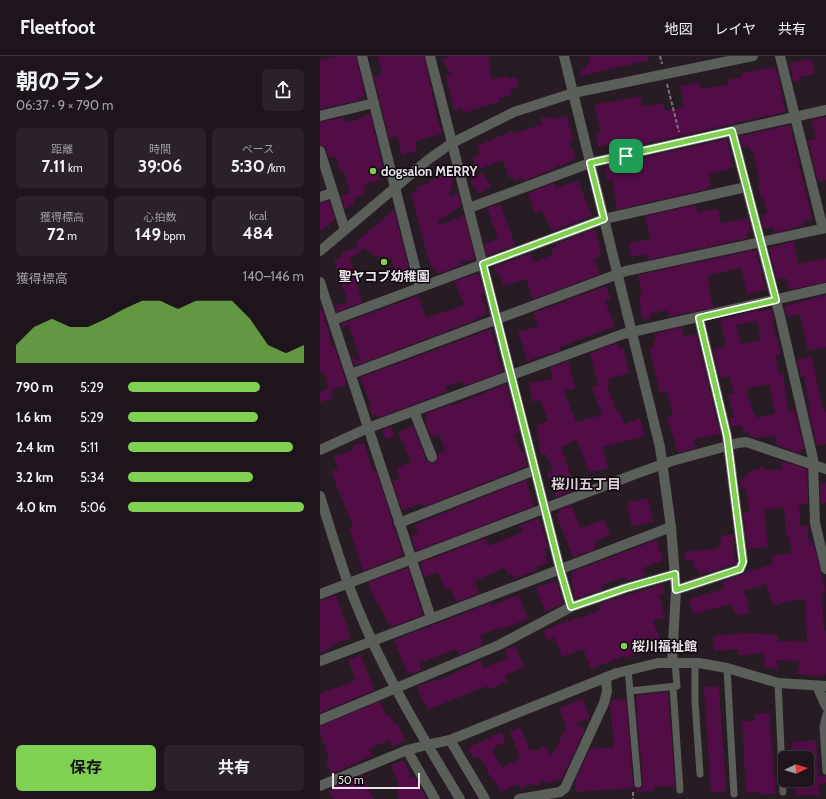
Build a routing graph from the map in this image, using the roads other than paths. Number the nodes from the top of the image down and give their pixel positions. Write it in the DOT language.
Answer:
graph roads {
  1 [pos="362,56"];
  2 [pos="430,56"];
  3 [pos="564,56"];
  4 [pos="752,56"];
  5 [pos="780,56"];
  6 [pos="573,93"];
  7 [pos="374,102"];
  8 [pos="826,110"];
  9 [pos="320,116"];
  10 [pos="795,117"];
  11 [pos="732,131"];
  12 [pos="452,143"];
  13 [pos="320,151"];
  14 [pos="590,163"];
  15 [pos="395,187"];
  16 [pos="746,187"];
  17 [pos="332,193"];
  18 [pos="320,197"];
  19 [pos="469,208"];
  20 [pos="604,219"];
  21 [pos="825,228"];
  22 [pos="345,230"];
  23 [pos="760,242"];
  24 [pos="320,251"];
  25 [pos="483,264"];
  26 [pos="618,274"];
  27 [pos="320,282"];
  28 [pos="420,287"];
  29 [pos="826,288"];
  30 [pos="776,300"];
  31 [pos="699,318"];
  32 [pos="497,319"];
  33 [pos="333,320"];
  34 [pos="632,331"];
  35 [pos="351,374"];
  36 [pos="511,375"];
  37 [pos="414,411"];
  38 [pos="368,428"];
  39 [pos="729,446"];
  40 [pos="320,450"];
  41 [pos="432,457"];
  42 [pos="663,464"];
  43 [pos="813,465"];
  44 [pos="826,469"];
  45 [pos="535,470"];
  46 [pos="320,496"];
  47 [pos="545,508"];
  48 [pos="323,515"];
  49 [pos="399,523"];
  50 [pos="671,527"];
  51 [pos="412,560"];
  52 [pos="560,569"];
  53 [pos="826,569"];
  54 [pos="675,574"];
  55 [pos="348,584"];
  56 [pos="676,590"];
  57 [pos="320,594"];
  58 [pos="571,607"];
  59 [pos="432,618"];
  60 [pos="373,641"];
  61 [pos="320,661"];
  62 [pos="674,662"];
  63 [pos="695,662"];
  64 [pos="727,668"];
  65 [pos="628,669"];
  66 [pos="606,677"];
  67 [pos="778,683"];
  68 [pos="822,686"];
  69 [pos="673,687"];
  70 [pos="396,689"];
  71 [pos="630,691"];
  72 [pos="826,706"];
  73 [pos="826,714"];
  74 [pos="320,720"];
  75 [pos="450,740"];
  76 [pos="427,745"];
  77 [pos="407,750"];
  78 [pos="826,771"];
  79 [pos="700,774"];
  80 [pos="638,784"];
  81 [pos="320,786"];
  82 [pos="680,790"];
  83 [pos="783,792"];
  84 [pos="734,794"];
  85 [pos="435,799"];
  86 [pos="460,799"];
  87 [pos="485,799"];
  88 [pos="519,799"];
  1 -- 7 [label="street"];
  2 -- 12 [label="street"];
  3 -- 6 [label="street"];
  4 -- 6 [label="street"];
  5 -- 10 [label="street"];
  6 -- 12 [label="street"];
  6 -- 14 [label="street"];
  7 -- 9 [label="street"];
  7 -- 15 [label="street"];
  8 -- 10 [label="street"];
  10 -- 11 [label="street"];
  10 -- 21 [label="street"];
  11 -- 14 [label="street"];
  11 -- 16 [label="street"];
  12 -- 15 [label="street"];
  12 -- 19 [label="street"];
  13 -- 17 [label="street"];
  14 -- 19 [label="street"];
  14 -- 20 [label="street"];
  15 -- 22 [label="street"];
  15 -- 28 [label="street"];
  16 -- 20 [label="street"];
  16 -- 23 [label="street"];
  17 -- 18 [label="street"];
  17 -- 22 [label="street"];
  19 -- 25 [label="street"];
  20 -- 25 [label="street"];
  20 -- 26 [label="street"];
  21 -- 23 [label="street"];
  22 -- 24 [label="street"];
  23 -- 26 [label="street"];
  23 -- 30 [label="street"];
  25 -- 28 [label="street"];
  25 -- 32 [label="street"];
  26 -- 32 [label="street"];
  26 -- 34 [label="street"];
  27 -- 33 [label="street"];
  28 -- 33 [label="street"];
  29 -- 30 [label="street"];
  30 -- 31 [label="street"];
  30 -- 43 [label="street"];
  31 -- 34 [label="street"];
  31 -- 39 [label="street"];
  32 -- 35 [label="street"];
  32 -- 36 [label="street"];
  33 -- 35 [label="street"];
  34 -- 36 [label="street"];
  34 -- 42 [label="street"];
  35 -- 38 [label="street"];
  36 -- 37 [label="street"];
  36 -- 45 [label="street"];
  37 -- 38 [label="street"];
  37 -- 41 [label="street"];
  38 -- 40 [label="street"];
  38 -- 49 [label="street"];
  39 -- 42 [label="street"];
  39 -- 43 [label="street"];
  39 -- 56 [label="street"];
  42 -- 47 [label="street"];
  42 -- 50 [label="street"];
  43 -- 44 [label="street"];
  43 -- 53 [label="street"];
  45 -- 47 [label="street"];
  45 -- 49 [label="street"];
  46 -- 48 [label="street"];
  47 -- 51 [label="street"];
  47 -- 52 [label="street"];
  48 -- 55 [label="street"];
  49 -- 51 [label="street"];
  50 -- 52 [label="street"];
  50 -- 54 [label="street"];
  51 -- 55 [label="street"];
  51 -- 59 [label="street"];
  52 -- 58 [label="street"];
  52 -- 59 [label="street"];
  54 -- 56 [label="street"];
  54 -- 58 [label="street"];
  55 -- 57 [label="street"];
  55 -- 60 [label="street"];
  56 -- 62 [label="street"];
  58 -- 70 [label="street"];
  59 -- 60 [label="street"];
  60 -- 61 [label="street"];
  60 -- 70 [label="street"];
  62 -- 63 [label="street"];
  62 -- 65 [label="street"];
  62 -- 69 [label="lane"];
  63 -- 64 [label="street"];
  63 -- 79 [label="lane"];
  64 -- 67 [label="street"];
  64 -- 84 [label="lane"];
  65 -- 66 [label="street"];
  65 -- 71 [label="lane"];
  66 -- 75 [label="street"];
  66 -- 88 [label="street"];
  67 -- 68 [label="street"];
  67 -- 83 [label="lane"];
  68 -- 72 [label="street"];
  69 -- 71 [label="lane"];
  69 -- 82 [label="lane"];
  70 -- 74 [label="street"];
  70 -- 76 [label="street"];
  71 -- 80 [label="lane"];
  73 -- 78 [label="lane"];
  75 -- 76 [label="street"];
  75 -- 87 [label="street"];
  76 -- 77 [label="street"];
  76 -- 86 [label="street"];
  77 -- 81 [label="street"];
  77 -- 85 [label="street"];
}
